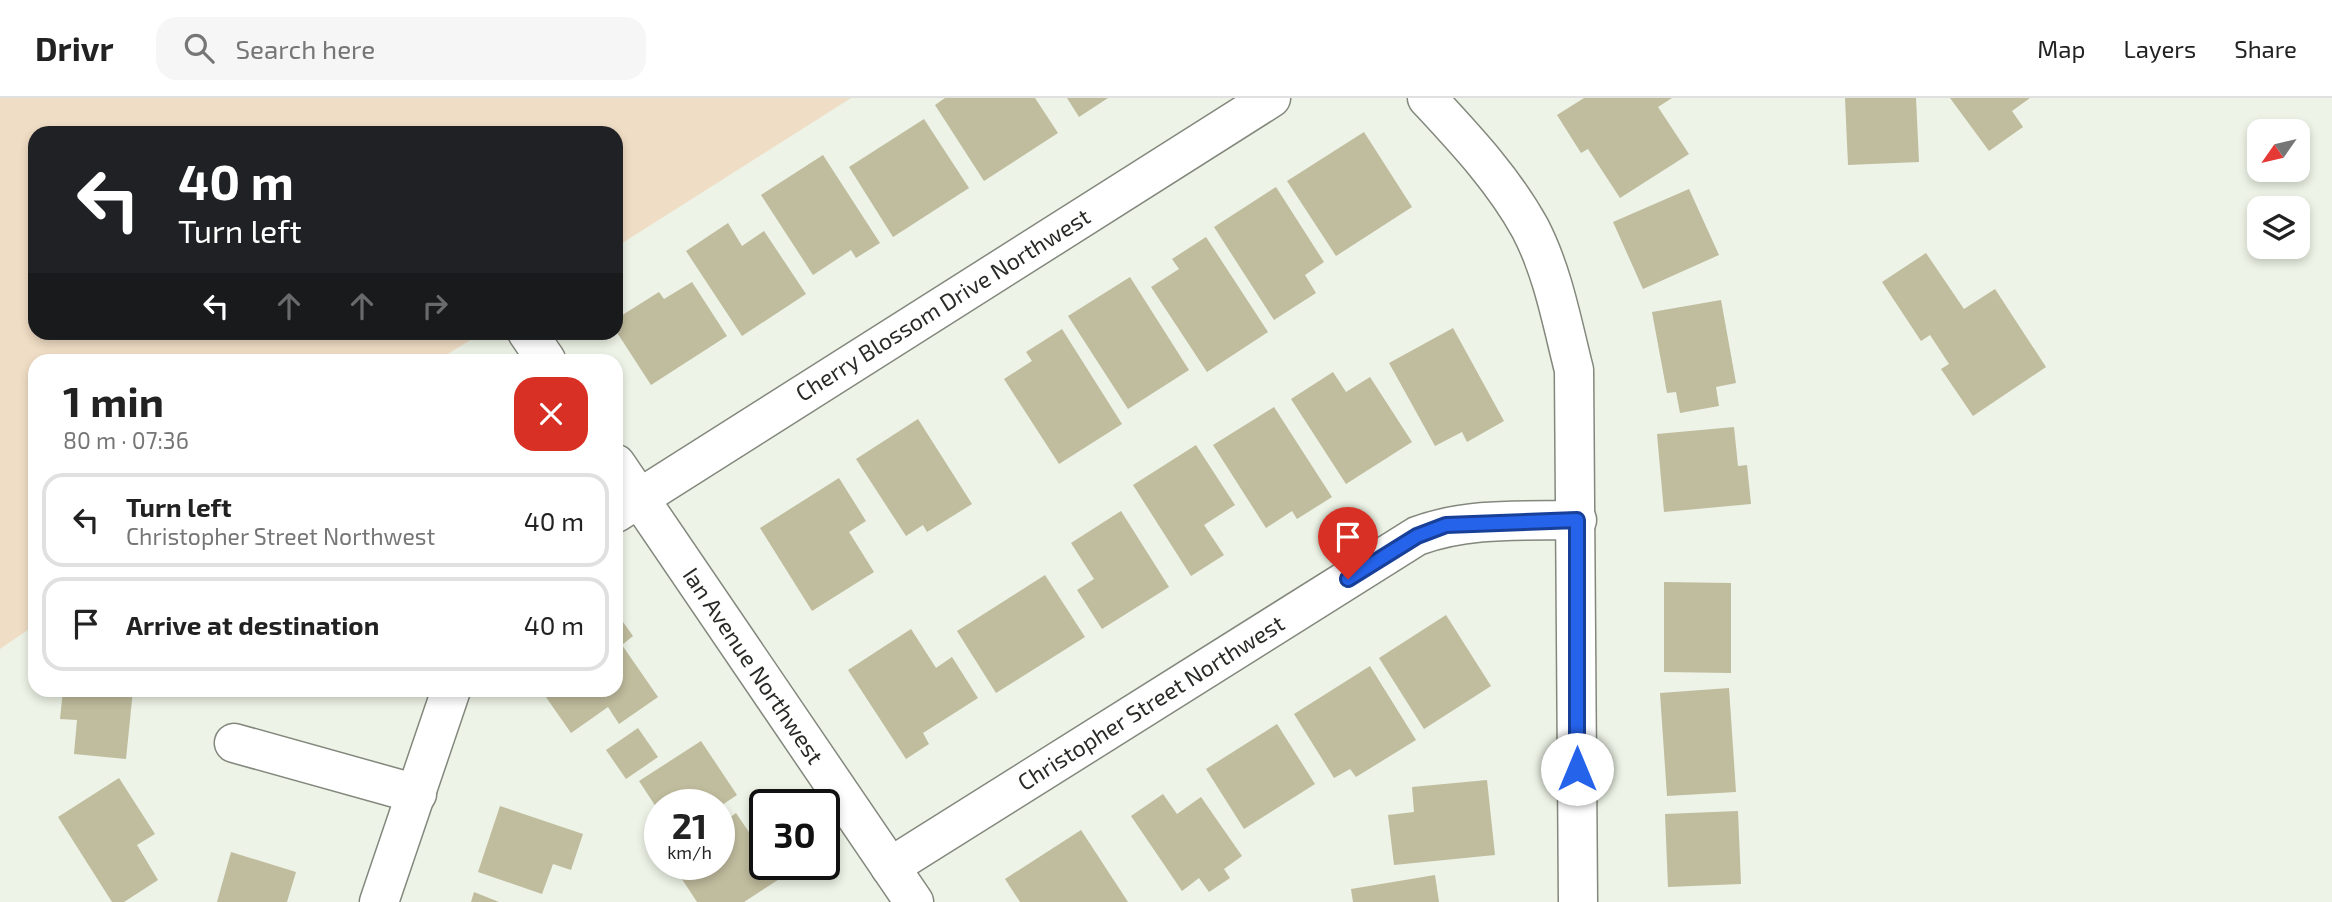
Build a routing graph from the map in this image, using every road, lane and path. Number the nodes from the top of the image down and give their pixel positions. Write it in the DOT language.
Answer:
graph roads {
  1 [pos="1271,98"];
  2 [pos="1427,98"];
  3 [pos="623,488"];
  4 [pos="628,506"];
  5 [pos="1577,520"];
  6 [pos="449,697"];
  7 [pos="234,743"];
  8 [pos="417,794"];
  9 [pos="890,867"];
  10 [pos="379,902"];
  11 [pos="914,902"];
  12 [pos="1578,902"];
  1 -- 4 [label="street, Cherry Blossom Drive Northwest"];
  2 -- 5 [label="street"];
  3 -- 4 [label="street, Ian Avenue Northwest"];
  4 -- 9 [label="street, Ian Avenue Northwest"];
  5 -- 9 [label="street, Christopher Street Northwest"];
  5 -- 12 [label="street"];
  6 -- 8 [label="street"];
  7 -- 8 [label="street"];
  8 -- 10 [label="street"];
  9 -- 11 [label="street, Ian Avenue Northwest"];
}
